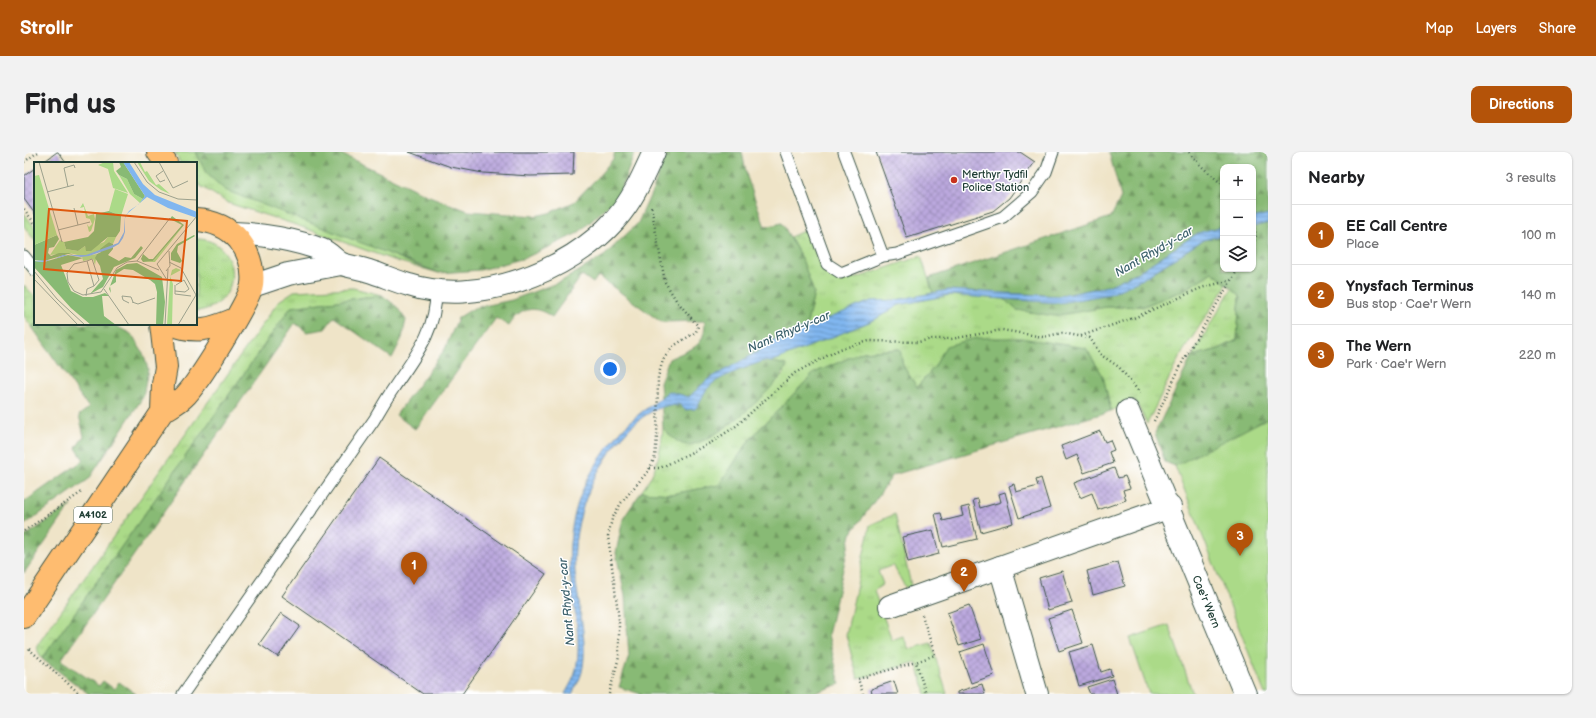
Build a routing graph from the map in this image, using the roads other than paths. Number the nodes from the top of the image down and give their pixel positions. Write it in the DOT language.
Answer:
graph roads {
  1 [pos="150,152"];
  2 [pos="158,152"];
  3 [pos="654,152"];
  4 [pos="786,152"];
  5 [pos="844,152"];
  6 [pos="1053,152"];
  7 [pos="147,162"];
  8 [pos="165,162"];
  9 [pos="199,217"];
  10 [pos="234,233"];
  11 [pos="24,256"];
  12 [pos="884,256"];
  13 [pos="341,264"];
  14 [pos="34,269"];
  15 [pos="252,286"];
  16 [pos="436,292"];
  17 [pos="235,319"];
  18 [pos="161,325"];
  19 [pos="174,325"];
  20 [pos="1135,404"];
  21 [pos="162,412"];
  22 [pos="1170,507"];
  23 [pos="1000,567"];
  24 [pos="890,606"];
  25 [pos="24,617"];
  26 [pos="182,694"];
  27 [pos="1037,694"];
  28 [pos="1245,694"];
  1 -- 7 [label="main road"];
  2 -- 8 [label="main road"];
  3 -- 16 [label="street"];
  4 -- 12 [label="lane"];
  5 -- 12 [label="lane"];
  6 -- 12 [label="lane"];
  9 -- 10 [label="main road"];
  10 -- 13 [label="street"];
  10 -- 15 [label="main road"];
  11 -- 14 [label="lane"];
  13 -- 15 [label="street"];
  13 -- 16 [label="street"];
  15 -- 17 [label="main road"];
  16 -- 26 [label="lane"];
  17 -- 19 [label="main road"];
  17 -- 21 [label="main road, A4102"];
  18 -- 21 [label="main road"];
  20 -- 22 [label="street, Cae'r Wern"];
  21 -- 25 [label="main road, A4102"];
  22 -- 23 [label="street"];
  22 -- 28 [label="street, Cae'r Wern"];
  23 -- 24 [label="street"];
  23 -- 27 [label="street"];
}
